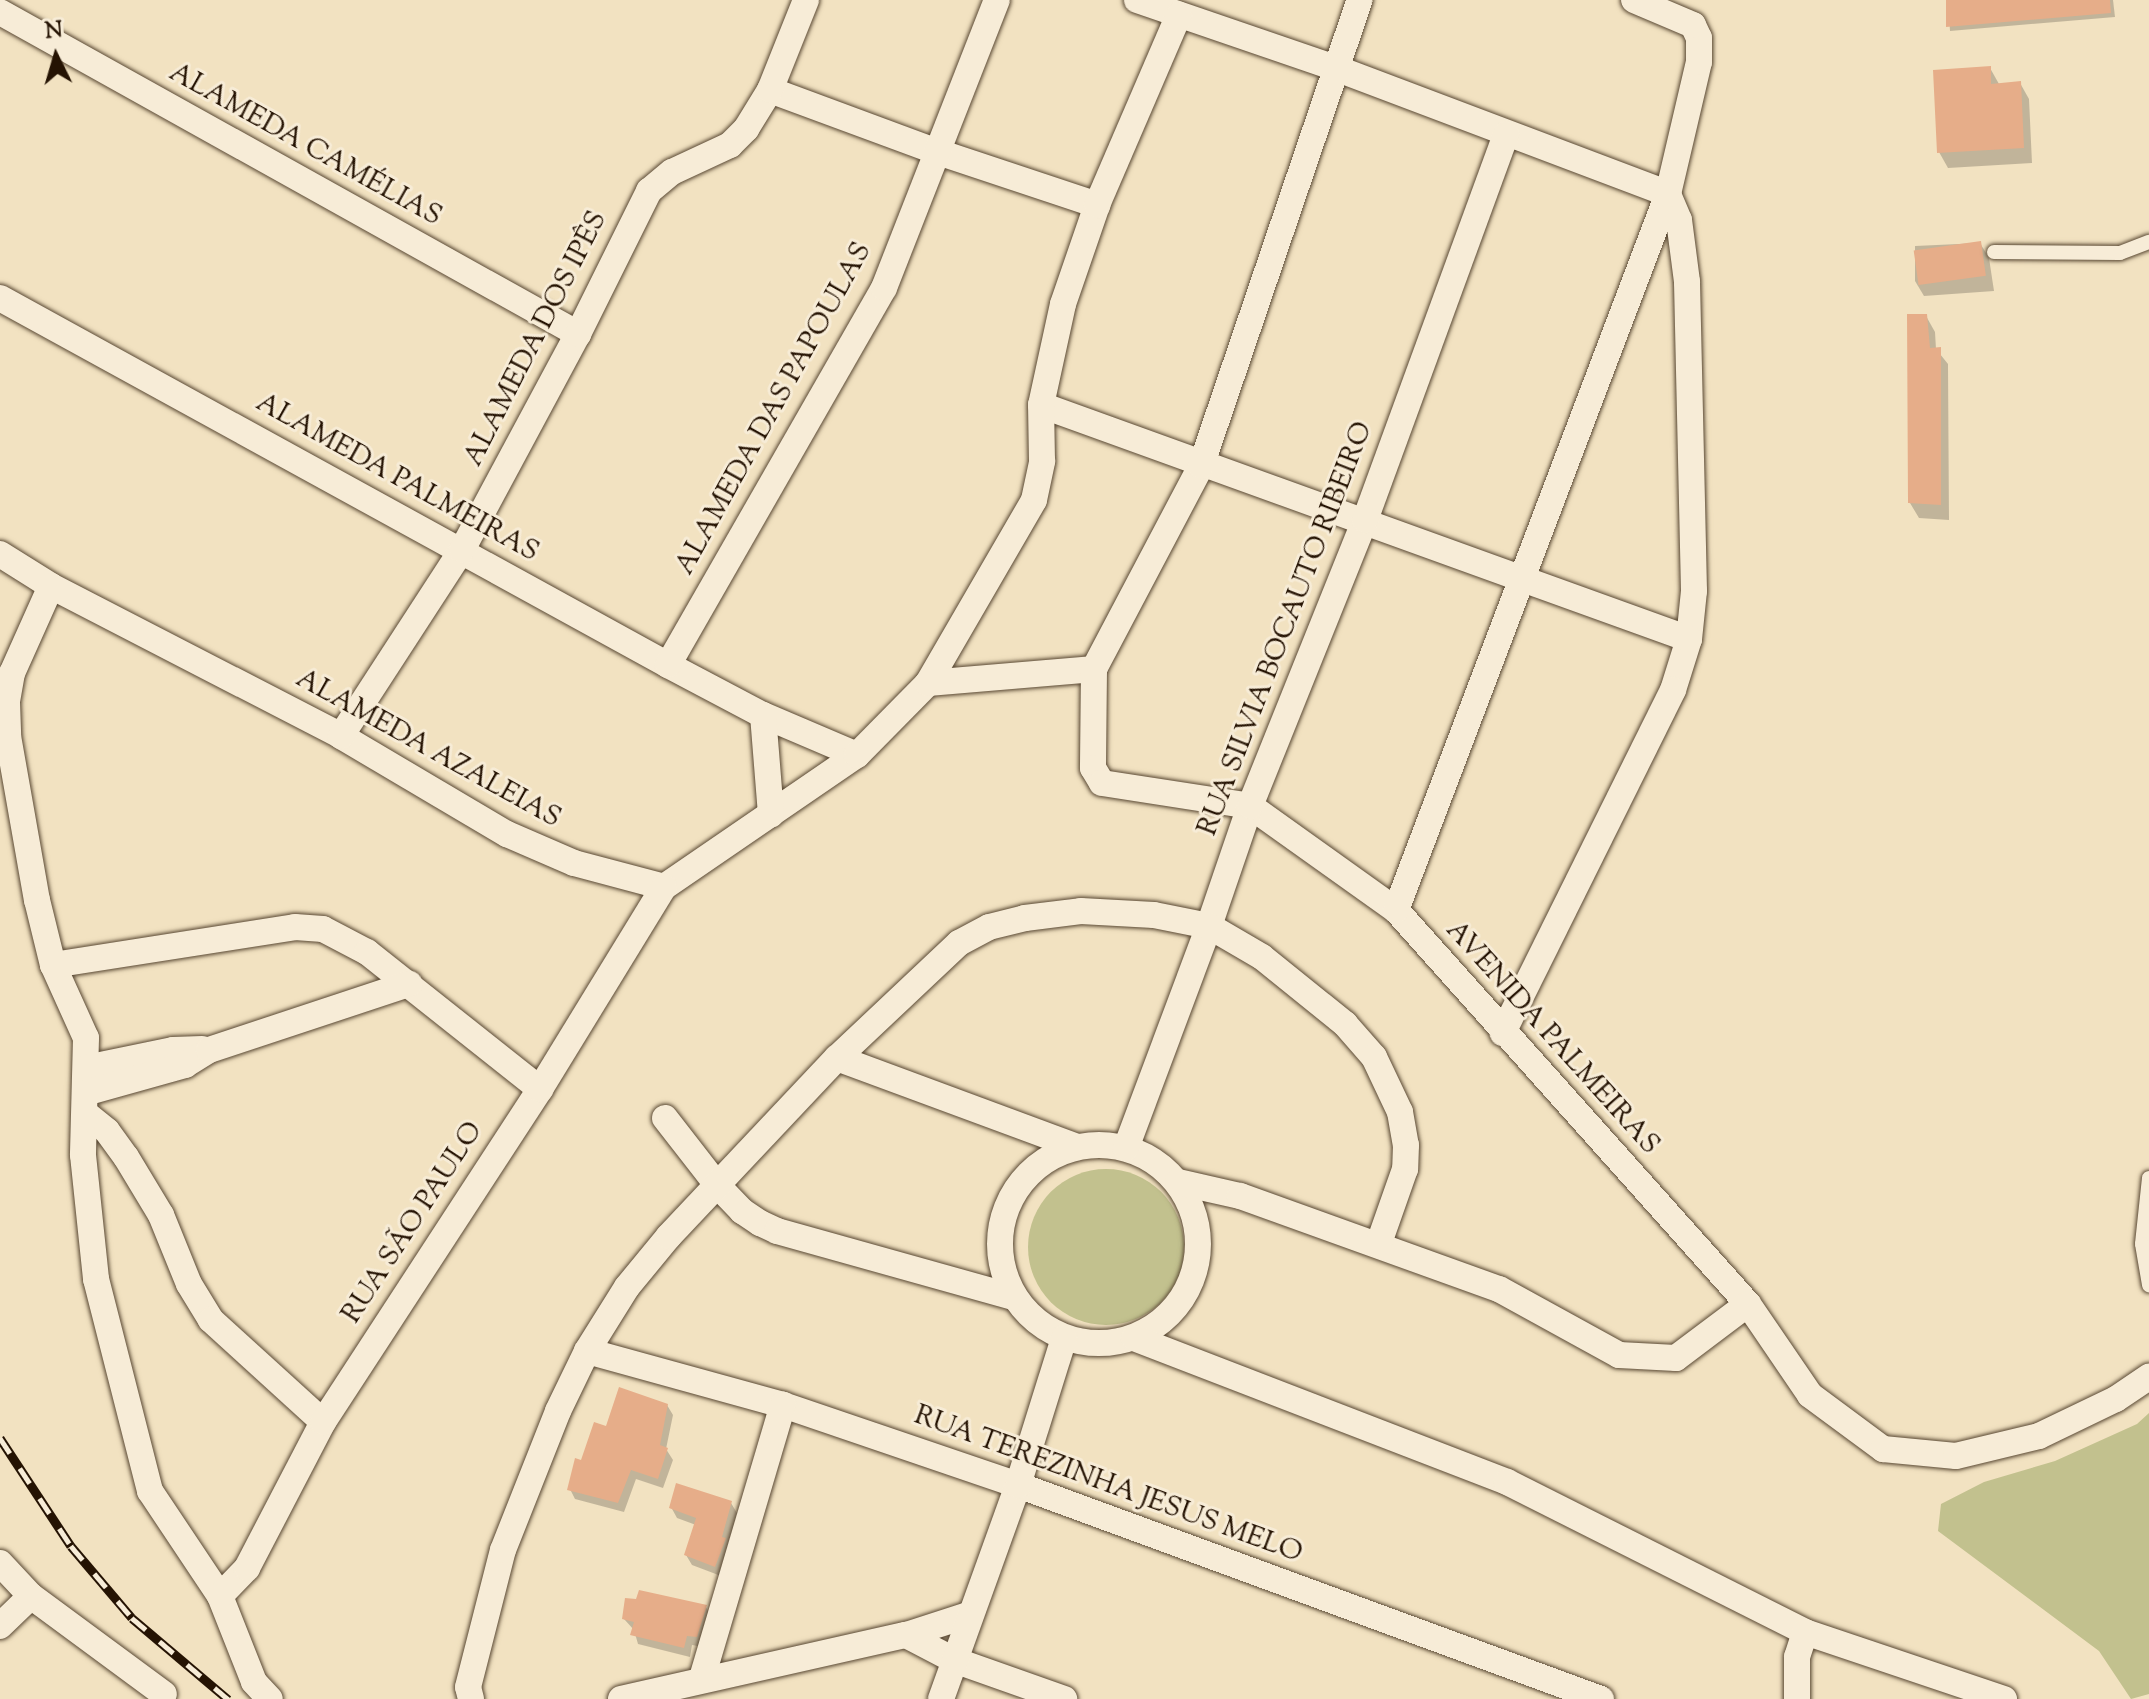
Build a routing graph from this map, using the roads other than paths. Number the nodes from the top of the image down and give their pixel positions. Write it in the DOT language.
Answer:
graph roads {
  1 [pos="806,0"];
  2 [pos="997,0"];
  3 [pos="1137,0"];
  4 [pos="1360,0"];
  5 [pos="1634,0"];
  6 [pos="0,12"];
  7 [pos="1179,15"];
  8 [pos="1338,69"];
  9 [pos="770,90"];
  10 [pos="1506,134"];
  11 [pos="938,152"];
  12 [pos="1668,194"];
  13 [pos="1097,205"];
  14 [pos="2149,242"];
  15 [pos="1994,252"];
  16 [pos="0,298"];
  17 [pos="578,334"];
  18 [pos="1041,405"];
  19 [pos="1201,466"];
  20 [pos="1365,520"];
  21 [pos="462,550"];
  22 [pos="0,554"];
  23 [pos="1520,580"];
  24 [pos="51,586"];
  25 [pos="1689,639"];
  26 [pos="668,665"];
  27 [pos="1094,669"];
  28 [pos="928,683"];
  29 [pos="763,715"];
  30 [pos="341,736"];
  31 [pos="857,755"];
  32 [pos="1250,806"];
  33 [pos="771,815"];
  34 [pos="664,887"];
  35 [pos="1396,910"];
  36 [pos="1209,926"];
  37 [pos="53,965"];
  38 [pos="409,984"];
  39 [pos="1503,1033"];
  40 [pos="837,1058"];
  41 [pos="540,1089"];
  42 [pos="85,1091"];
  43 [pos="665,1118"];
  44 [pos="1077,1147"];
  45 [pos="1126,1148"];
  46 [pos="2149,1178"];
  47 [pos="1178,1182"];
  48 [pos="718,1186"];
  49 [pos="1240,1196"];
  50 [pos="1196,1220"];
  51 [pos="1379,1243"];
  52 [pos="2149,1285"];
  53 [pos="1014,1297"];
  54 [pos="1748,1304"];
  55 [pos="1064,1338"];
  56 [pos="1134,1338"];
  57 [pos="587,1351"];
  58 [pos="2149,1377"];
  59 [pos="783,1405"];
  60 [pos="323,1422"];
  61 [pos="1018,1485"];
  62 [pos="0,1563"];
  63 [pos="31,1596"];
  64 [pos="220,1596"];
  65 [pos="971,1614"];
  66 [pos="0,1626"];
  67 [pos="1805,1632"];
  68 [pos="906,1635"];
  69 [pos="954,1660"];
  70 [pos="702,1678"];
  71 [pos="164,1694"];
  72 [pos="270,1699"];
  73 [pos="471,1699"];
  74 [pos="621,1699"];
  75 [pos="941,1699"];
  76 [pos="1064,1699"];
  77 [pos="1601,1699"];
  78 [pos="1797,1699"];
  79 [pos="2004,1699"];
  1 -- 9 [label="street, ALAMEDA DOS IPÊS"];
  2 -- 11 [label="street, ALAMEDA DAS PAPOULAS"];
  3 -- 7 [label="street"];
  4 -- 8 [label="street"];
  5 -- 12 [label="street"];
  6 -- 17 [label="street, ALAMEDA CAMÉLIAS"];
  7 -- 8 [label="street"];
  7 -- 13 [label="street"];
  8 -- 10 [label="street"];
  8 -- 19 [label="street"];
  9 -- 11 [label="street"];
  9 -- 17 [label="street, ALAMEDA DOS IPÊS"];
  10 -- 12 [label="street"];
  10 -- 20 [label="street, RUA SILVIA BOCAUTO RIBEIRO"];
  11 -- 13 [label="street"];
  11 -- 26 [label="street, ALAMEDA DAS PAPOULAS"];
  12 -- 23 [label="street"];
  12 -- 25 [label="street"];
  13 -- 18 [label="street"];
  14 -- 15 [label="lane"];
  16 -- 21 [label="street, ALAMEDA PALMEIRAS"];
  17 -- 21 [label="street, ALAMEDA DOS IPÊS"];
  18 -- 19 [label="street"];
  18 -- 28 [label="street"];
  19 -- 20 [label="street"];
  19 -- 27 [label="street"];
  20 -- 23 [label="street"];
  20 -- 32 [label="street, RUA SILVIA BOCAUTO RIBEIRO"];
  21 -- 26 [label="street, ALAMEDA PALMEIRAS"];
  21 -- 30 [label="street, ALAMEDA DOS IPÊS"];
  22 -- 24 [label="street, ALAMEDA AZALEIAS"];
  23 -- 25 [label="street"];
  23 -- 35 [label="street"];
  24 -- 30 [label="street, ALAMEDA AZALEIAS"];
  24 -- 37 [label="street"];
  25 -- 39 [label="street"];
  26 -- 29 [label="street, ALAMEDA PALMEIRAS"];
  27 -- 28 [label="street"];
  27 -- 32 [label="street, AVENIDA PALMEIRAS"];
  28 -- 31 [label="street"];
  29 -- 31 [label="street, ALAMEDA PALMEIRAS"];
  29 -- 33 [label="street"];
  30 -- 34 [label="street, ALAMEDA AZALEIAS"];
  31 -- 33 [label="street"];
  32 -- 35 [label="street, AVENIDA PALMEIRAS"];
  32 -- 36 [label="street, RUA SILVIA BOCAUTO RIBEIRO"];
  33 -- 34 [label="street"];
  34 -- 41 [label="street, RUA SÃO PAULO"];
  35 -- 39 [label="street, AVENIDA PALMEIRAS"];
  36 -- 40 [label="street"];
  36 -- 45 [label="street, RUA SILVIA BOCAUTO RIBEIRO"];
  36 -- 51 [label="street"];
  37 -- 38 [label="street"];
  37 -- 42 [label="street"];
  38 -- 41 [label="street"];
  38 -- 42 [label="street"];
  39 -- 54 [label="street, AVENIDA PALMEIRAS"];
  40 -- 44 [label="street"];
  40 -- 48 [label="street"];
  41 -- 60 [label="street, RUA SÃO PAULO"];
  42 -- 60 [label="street"];
  42 -- 64 [label="street"];
  43 -- 48 [label="street"];
  44 -- 45 [label="street"];
  44 -- 53 [label="street"];
  45 -- 47 [label="street"];
  46 -- 52 [label="lane"];
  47 -- 49 [label="street"];
  47 -- 50 [label="street"];
  48 -- 53 [label="street"];
  48 -- 57 [label="street"];
  49 -- 50 [label="street"];
  49 -- 51 [label="street"];
  50 -- 56 [label="street"];
  51 -- 54 [label="street"];
  53 -- 55 [label="street"];
  54 -- 58 [label="street, AVENIDA PALMEIRAS"];
  55 -- 56 [label="street"];
  55 -- 61 [label="street"];
  56 -- 67 [label="street"];
  57 -- 59 [label="street, RUA TEREZINHA JESUS MELO"];
  57 -- 73 [label="street"];
  59 -- 61 [label="street, RUA TEREZINHA JESUS MELO"];
  59 -- 70 [label="street"];
  60 -- 64 [label="street, RUA SÃO PAULO"];
  61 -- 65 [label="street"];
  61 -- 77 [label="street, RUA TEREZINHA JESUS MELO"];
  62 -- 63 [label="street"];
  63 -- 66 [label="street"];
  63 -- 71 [label="street"];
  64 -- 72 [label="street"];
  65 -- 68 [label="street"];
  65 -- 69 [label="street"];
  67 -- 78 [label="street"];
  67 -- 79 [label="street"];
  68 -- 69 [label="street"];
  68 -- 70 [label="street"];
  69 -- 75 [label="street"];
  69 -- 76 [label="street"];
  70 -- 74 [label="street"];
}
